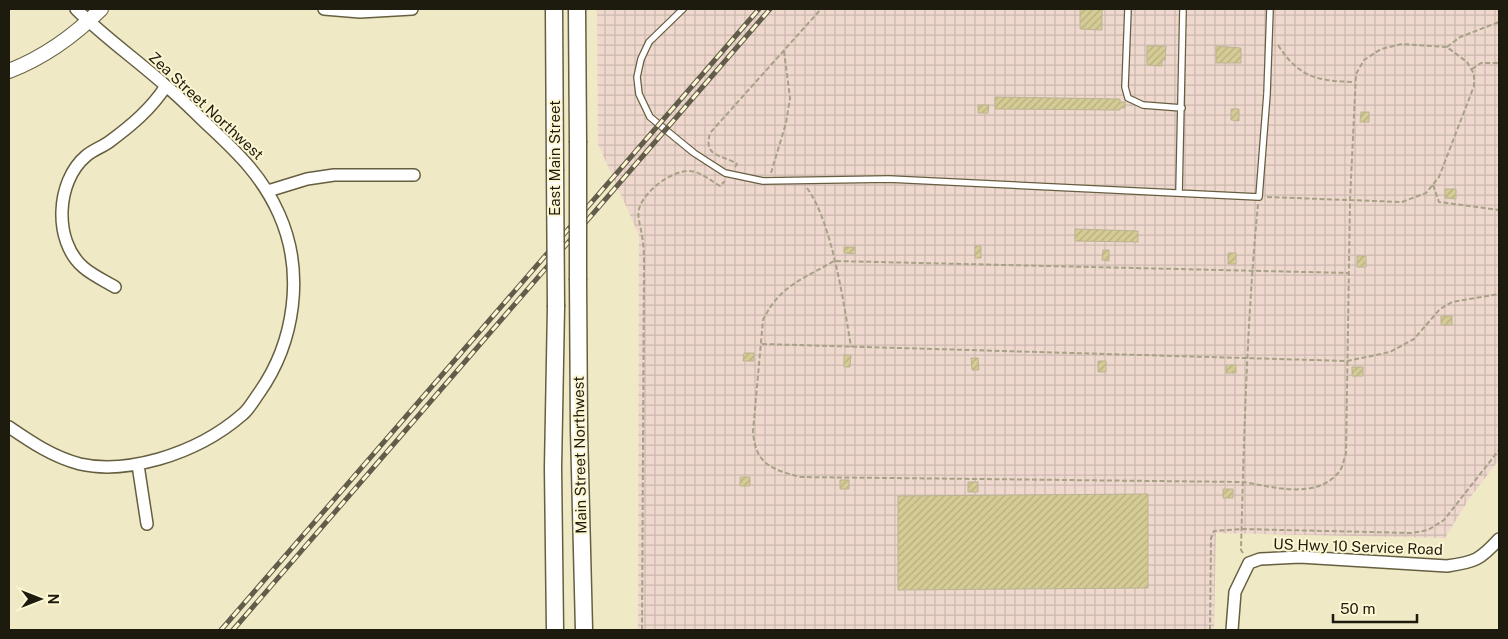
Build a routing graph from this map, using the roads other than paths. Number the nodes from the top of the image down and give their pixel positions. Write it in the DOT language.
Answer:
graph roads {
  1 [pos="76,9"];
  2 [pos="101,9"];
  3 [pos="324,9"];
  4 [pos="412,9"];
  5 [pos="554,9"];
  6 [pos="577,9"];
  7 [pos="683,9"];
  8 [pos="1128,9"];
  9 [pos="1183,9"];
  10 [pos="1270,9"];
  11 [pos="89,22"];
  12 [pos="9,71"];
  13 [pos="166,86"];
  14 [pos="1182,108"];
  15 [pos="414,176"];
  16 [pos="268,192"];
  17 [pos="1179,193"];
  18 [pos="578,280"];
  19 [pos="115,287"];
  20 [pos="556,307"];
  21 [pos="9,427"];
  22 [pos="138,465"];
  23 [pos="148,524"];
  24 [pos="1499,539"];
  25 [pos="555,630"];
  26 [pos="584,630"];
  27 [pos="1232,630"];
  1 -- 11 [label="street, Zea Street Northwest"];
  2 -- 11 [label="street"];
  3 -- 4 [label="street"];
  5 -- 20 [label="main road, East Main Street, bridge"];
  6 -- 18 [label="main road, East Main Street, bridge"];
  7 -- 17 [label="lane"];
  8 -- 14 [label="lane"];
  9 -- 14 [label="lane"];
  10 -- 17 [label="lane"];
  11 -- 12 [label="street"];
  11 -- 13 [label="street, Zea Street Northwest"];
  13 -- 16 [label="street, Zea Street Northwest"];
  13 -- 19 [label="street"];
  14 -- 17 [label="lane"];
  15 -- 16 [label="street"];
  16 -- 22 [label="street, Zea Street Northwest"];
  18 -- 26 [label="main road, Main Street Northwest"];
  20 -- 25 [label="main road, Main Street Northwest"];
  21 -- 22 [label="street, Zea Street Northwest"];
  22 -- 23 [label="street"];
  24 -- 27 [label="street, US Hwy 10 Service Road"];
}
